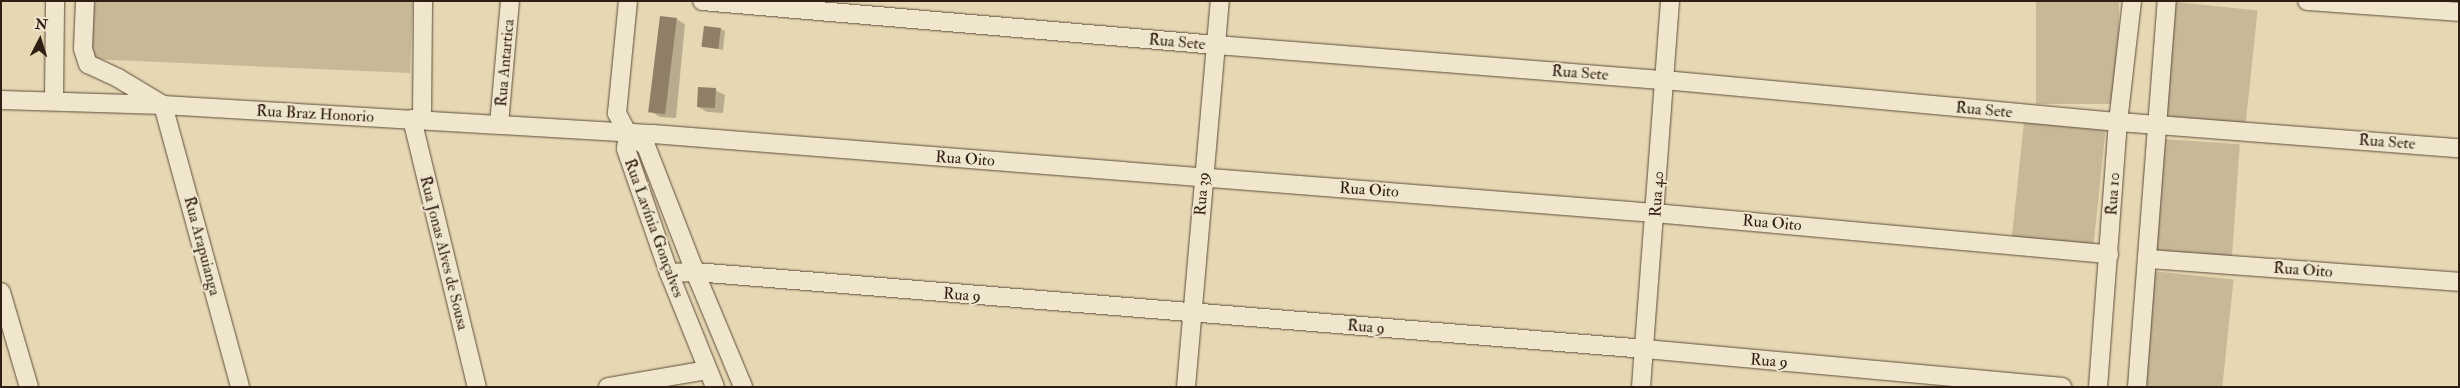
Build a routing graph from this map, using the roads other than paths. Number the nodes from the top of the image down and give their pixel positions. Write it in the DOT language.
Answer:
graph roads {
  1 [pos="55,1"];
  2 [pos="85,1"];
  3 [pos="423,1"];
  4 [pos="510,1"];
  5 [pos="628,1"];
  6 [pos="702,1"];
  7 [pos="1220,1"];
  8 [pos="1670,1"];
  9 [pos="2132,1"];
  10 [pos="2167,1"];
  11 [pos="2307,1"];
  12 [pos="2459,12"];
  13 [pos="1216,45"];
  14 [pos="1664,80"];
  15 [pos="1,100"];
  16 [pos="54,101"];
  17 [pos="163,106"];
  18 [pos="417,119"];
  19 [pos="2118,122"];
  20 [pos="500,124"];
  21 [pos="2158,125"];
  22 [pos="628,134"];
  23 [pos="2459,148"];
  24 [pos="1204,178"];
  25 [pos="1655,213"];
  26 [pos="2109,254"];
  27 [pos="2148,259"];
  28 [pos="695,272"];
  29 [pos="669,273"];
  30 [pos="2459,282"];
  31 [pos="1,292"];
  32 [pos="1192,314"];
  33 [pos="1646,350"];
  34 [pos="707,370"];
  35 [pos="29,387"];
  36 [pos="240,387"];
  37 [pos="477,387"];
  38 [pos="608,387"];
  39 [pos="715,387"];
  40 [pos="743,387"];
  41 [pos="1186,387"];
  42 [pos="1641,387"];
  43 [pos="2062,387"];
  44 [pos="2098,387"];
  45 [pos="2137,387"];
  1 -- 16 [label="street"];
  2 -- 17 [label="street"];
  3 -- 18 [label="street, Rua Jonas Alves de Sousa"];
  4 -- 20 [label="street, Rua Antartica"];
  5 -- 22 [label="street"];
  6 -- 13 [label="street, Rua Sete"];
  7 -- 13 [label="street, Rua 39"];
  8 -- 14 [label="street, Rua 40"];
  9 -- 19 [label="street, Rua 10"];
  10 -- 21 [label="street"];
  11 -- 12 [label="street"];
  13 -- 14 [label="street, Rua Sete"];
  13 -- 24 [label="street, Rua 39"];
  14 -- 19 [label="street, Rua Sete"];
  14 -- 25 [label="street, Rua 40"];
  15 -- 16 [label="street, Rua Braz Honorio"];
  16 -- 17 [label="street, Rua Braz Honorio"];
  17 -- 18 [label="street, Rua Braz Honorio"];
  17 -- 36 [label="street, Rua Arapuianga"];
  18 -- 20 [label="street, Rua Braz Honorio"];
  18 -- 37 [label="street, Rua Jonas Alves de Sousa"];
  19 -- 21 [label="street, Rua Sete"];
  19 -- 26 [label="street, Rua 10"];
  20 -- 22 [label="street, Rua Braz Honorio"];
  21 -- 23 [label="street, Rua Sete"];
  21 -- 27 [label="street"];
  22 -- 24 [label="street, Rua Oito"];
  22 -- 28 [label="street, Rua Lavínia Gonçalves"];
  22 -- 29 [label="street, Rua Lavínia Gonçalves"];
  24 -- 25 [label="street, Rua Oito"];
  24 -- 32 [label="street, Rua 39"];
  25 -- 26 [label="street, Rua Oito"];
  25 -- 33 [label="street, Rua 40"];
  26 -- 44 [label="street, Rua 10"];
  27 -- 30 [label="street, Rua Oito"];
  27 -- 45 [label="street"];
  28 -- 29 [label="street, Rua 9"];
  28 -- 32 [label="street, Rua 9"];
  28 -- 40 [label="street, Rua Lavínia Gonçalves"];
  29 -- 34 [label="street, Rua Lavínia Gonçalves"];
  31 -- 35 [label="street"];
  32 -- 33 [label="street, Rua 9"];
  32 -- 41 [label="street, Rua 39"];
  33 -- 42 [label="street, Rua 40"];
  33 -- 43 [label="street, Rua 9"];
  34 -- 38 [label="street"];
  34 -- 39 [label="street, Rua Lavínia Gonçalves"];
}
